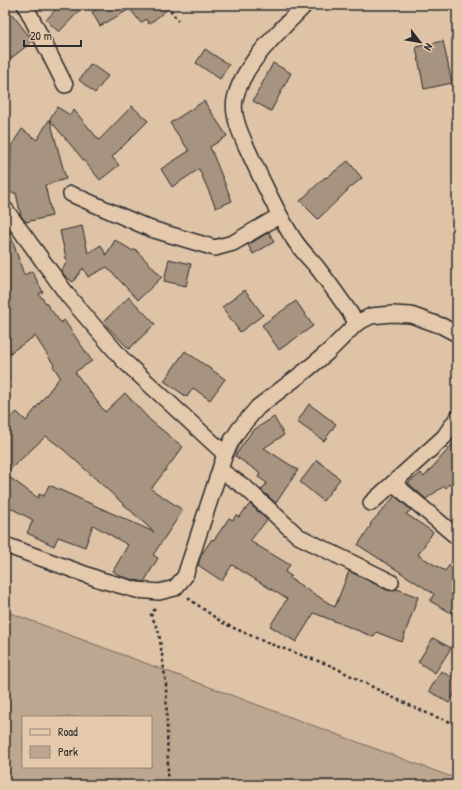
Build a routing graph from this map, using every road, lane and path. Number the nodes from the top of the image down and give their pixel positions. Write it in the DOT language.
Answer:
graph roads {
  1 [pos="25,5"];
  2 [pos="167,5"];
  3 [pos="305,5"];
  4 [pos="178,21"];
  5 [pos="65,85"];
  6 [pos="71,194"];
  7 [pos="5,209"];
  8 [pos="279,216"];
  9 [pos="357,323"];
  10 [pos="457,334"];
  11 [pos="457,418"];
  12 [pos="225,454"];
  13 [pos="220,470"];
  14 [pos="393,482"];
  15 [pos="371,503"];
  16 [pos="457,537"];
  17 [pos="5,545"];
  18 [pos="391,582"];
  19 [pos="174,588"];
  20 [pos="457,724"];
  21 [pos="166,785"];
  1 -- 5 [label="street"];
  2 -- 4 [label="path"];
  3 -- 8 [label="street"];
  6 -- 8 [label="street"];
  7 -- 12 [label="street"];
  8 -- 9 [label="street"];
  9 -- 10 [label="street"];
  9 -- 12 [label="street"];
  11 -- 14 [label="street"];
  12 -- 13 [label="street"];
  13 -- 18 [label="street"];
  13 -- 19 [label="street"];
  14 -- 15 [label="street"];
  14 -- 16 [label="street"];
  17 -- 19 [label="street"];
  19 -- 20 [label="path"];
  19 -- 21 [label="path"];
}
